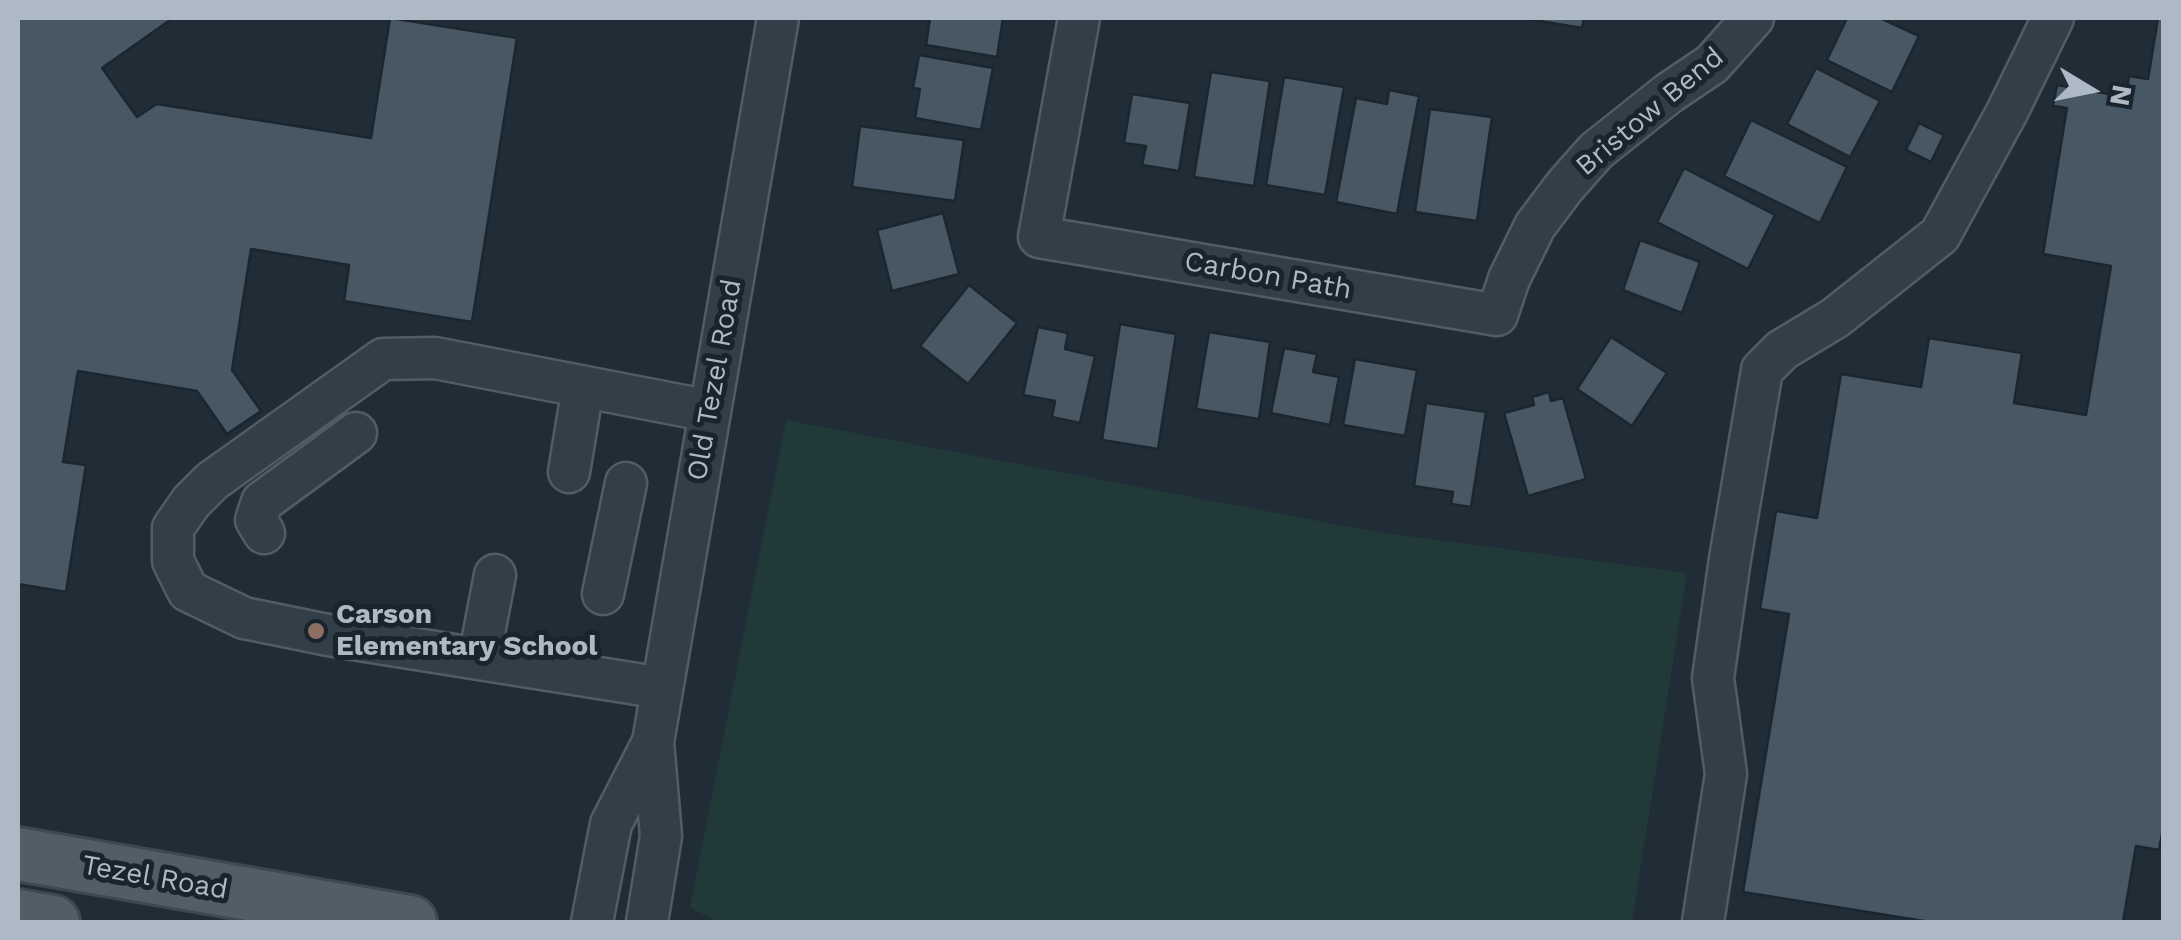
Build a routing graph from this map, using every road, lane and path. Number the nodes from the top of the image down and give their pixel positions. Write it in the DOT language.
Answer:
graph roads {
  1 [pos="778,18"];
  2 [pos="1079,18"];
  3 [pos="1753,18"];
  4 [pos="2053,18"];
  5 [pos="1497,316"];
  6 [pos="583,387"];
  7 [pos="710,412"];
  8 [pos="356,434"];
  9 [pos="568,472"];
  10 [pos="626,482"];
  11 [pos="264,533"];
  12 [pos="495,575"];
  13 [pos="603,594"];
  14 [pos="479,659"];
  15 [pos="662,688"];
  16 [pos="652,742"];
  17 [pos="18,854"];
  18 [pos="18,916"];
  19 [pos="53,922"];
  20 [pos="410,922"];
  21 [pos="592,922"];
  22 [pos="647,922"];
  23 [pos="1703,922"];
  1 -- 7 [label="street, Old Tezel Road"];
  2 -- 5 [label="street, Carbon Path"];
  3 -- 5 [label="street, Bristow Bend"];
  4 -- 23 [label="street"];
  6 -- 7 [label="street"];
  6 -- 9 [label="street"];
  6 -- 14 [label="street"];
  7 -- 15 [label="street, Old Tezel Road"];
  8 -- 11 [label="street"];
  10 -- 13 [label="street"];
  12 -- 14 [label="street"];
  14 -- 15 [label="street"];
  15 -- 16 [label="street, Old Tezel Road"];
  16 -- 21 [label="street, Old Tezel Road"];
  16 -- 22 [label="street, Old Tezel Road"];
  17 -- 20 [label="main road, Tezel Road"];
  18 -- 19 [label="main road"];
}
